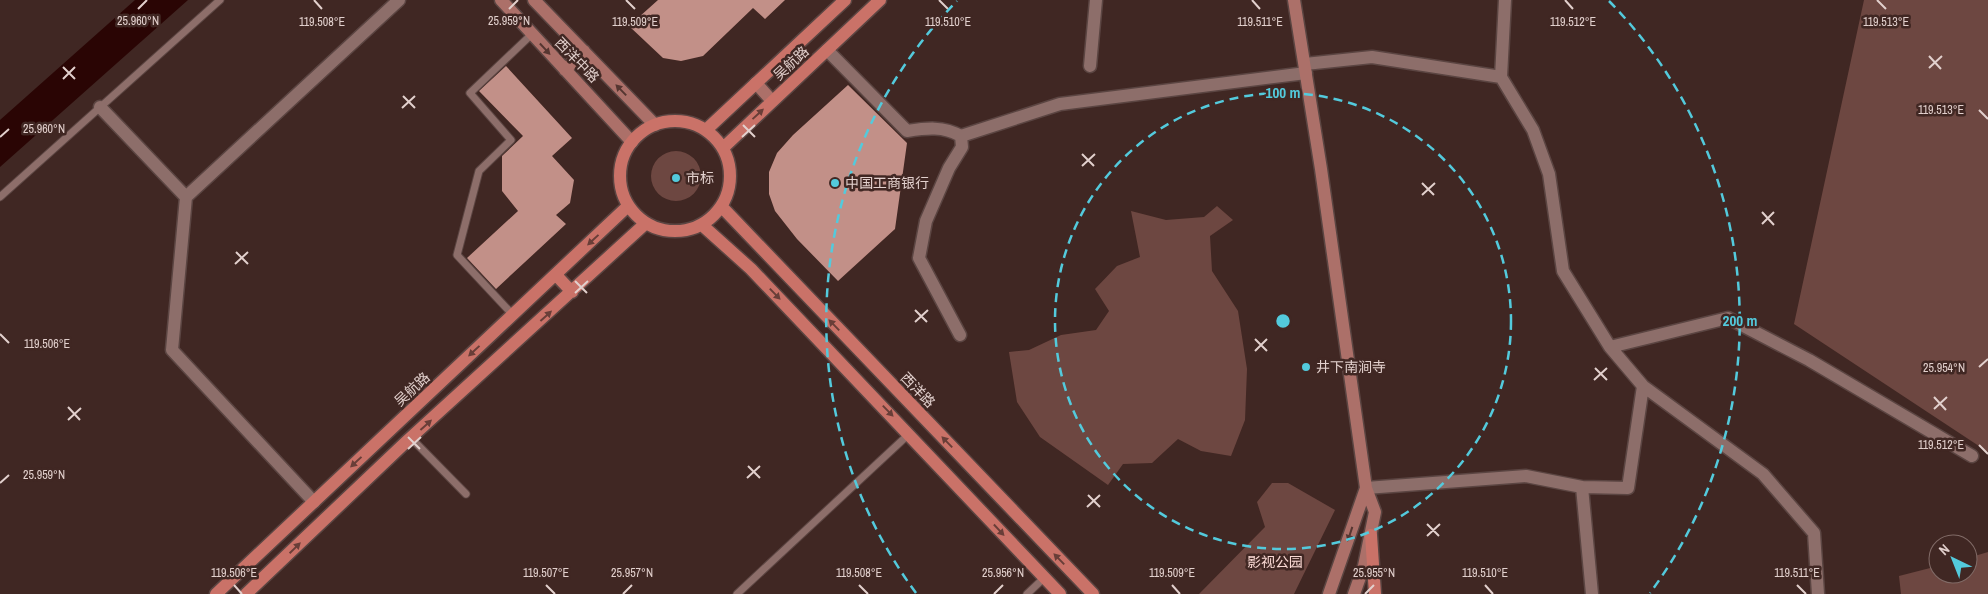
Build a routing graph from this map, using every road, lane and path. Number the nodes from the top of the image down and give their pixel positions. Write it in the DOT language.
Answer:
graph roads {
  1 [pos="220,0"];
  2 [pos="399,0"];
  3 [pos="501,0"];
  4 [pos="534,0"];
  5 [pos="845,0"];
  6 [pos="880,0"];
  7 [pos="1096,0"];
  8 [pos="1294,0"];
  9 [pos="1505,0"];
  10 [pos="532,34"];
  11 [pos="827,50"];
  12 [pos="584,51"];
  13 [pos="1090,66"];
  14 [pos="1305,68"];
  15 [pos="565,70"];
  16 [pos="1501,77"];
  17 [pos="756,83"];
  18 [pos="772,102"];
  19 [pos="100,107"];
  20 [pos="655,125"];
  21 [pos="706,130"];
  22 [pos="961,136"];
  23 [pos="632,142"];
  24 [pos="723,148"];
  25 [pos="0,197"];
  26 [pos="186,197"];
  27 [pos="628,206"];
  28 [pos="721,206"];
  29 [pos="646,224"];
  30 [pos="702,225"];
  31 [pos="767,255"];
  32 [pos="751,270"];
  33 [pos="556,275"];
  34 [pos="572,292"];
  35 [pos="513,315"];
  36 [pos="960,335"];
  37 [pos="1610,347"];
  38 [pos="1644,386"];
  39 [pos="909,434"];
  40 [pos="412,438"];
  41 [pos="1972,456"];
  42 [pos="1582,486"];
  43 [pos="1366,488"];
  44 [pos="466,494"];
  45 [pos="314,502"];
  46 [pos="1371,535"];
  47 [pos="1044,578"];
  48 [pos="216,594"];
  49 [pos="246,594"];
  50 [pos="737,594"];
  51 [pos="1027,594"];
  52 [pos="1060,594"];
  53 [pos="1093,594"];
  54 [pos="1330,594"];
  55 [pos="1354,594"];
  56 [pos="1375,594"];
  57 [pos="1592,594"];
  58 [pos="1818,594"];
  1 -- 19 [label="lane"];
  2 -- 26 [label="street"];
  3 -- 10 [label="street, 西洋中路"];
  4 -- 12 [label="street, 西洋中路"];
  5 -- 17 [label="main road, 吴航路"];
  6 -- 11 [label="main road, 吴航路"];
  7 -- 13 [label="street"];
  8 -- 14 [label="street"];
  9 -- 16 [label="street"];
  10 -- 15 [label="street, 西洋中路, one-way"];
  10 -- 35 [label="lane"];
  11 -- 18 [label="main road, 吴航路"];
  11 -- 22 [label="street"];
  12 -- 15 [label="street"];
  20 -- 12 [label="street, 西洋中路, one-way"];
  14 -- 16 [label="street"];
  14 -- 22 [label="street"];
  14 -- 43 [label="street"];
  15 -- 23 [label="street, 西洋中路"];
  16 -- 37 [label="street"];
  17 -- 18 [label="street"];
  17 -- 21 [label="main road, 吴航路"];
  24 -- 18 [label="main road, 吴航路, one-way"];
  19 -- 25 [label="lane"];
  19 -- 26 [label="street"];
  20 -- 21 [label="main road"];
  20 -- 23 [label="main road"];
  21 -- 24 [label="main road"];
  22 -- 36 [label="street"];
  23 -- 27 [label="main road"];
  24 -- 28 [label="main road"];
  26 -- 45 [label="street"];
  27 -- 29 [label="main road"];
  27 -- 33 [label="main road, 吴航路, one-way"];
  28 -- 30 [label="main road"];
  28 -- 31 [label="main road, 西洋路"];
  29 -- 30 [label="main road"];
  29 -- 34 [label="main road"];
  30 -- 32 [label="main road"];
  31 -- 32 [label="main road"];
  53 -- 31 [label="main road, 西洋路, one-way"];
  32 -- 39 [label="main road, one-way"];
  33 -- 34 [label="main road"];
  33 -- 35 [label="main road, 吴航路"];
  40 -- 34 [label="main road, one-way"];
  35 -- 45 [label="main road, 吴航路, one-way"];
  37 -- 38 [label="street"];
  37 -- 41 [label="street"];
  38 -- 42 [label="street"];
  38 -- 58 [label="street"];
  39 -- 47 [label="main road, one-way"];
  39 -- 50 [label="lane"];
  40 -- 44 [label="lane"];
  49 -- 40 [label="main road, one-way"];
  42 -- 43 [label="street"];
  42 -- 57 [label="street"];
  43 -- 46 [label="street"];
  43 -- 54 [label="street, one-way"];
  45 -- 48 [label="main road, 吴航路"];
  46 -- 55 [label="street"];
  46 -- 56 [label="main road"];
  47 -- 51 [label="lane"];
  47 -- 52 [label="main road"];
}
